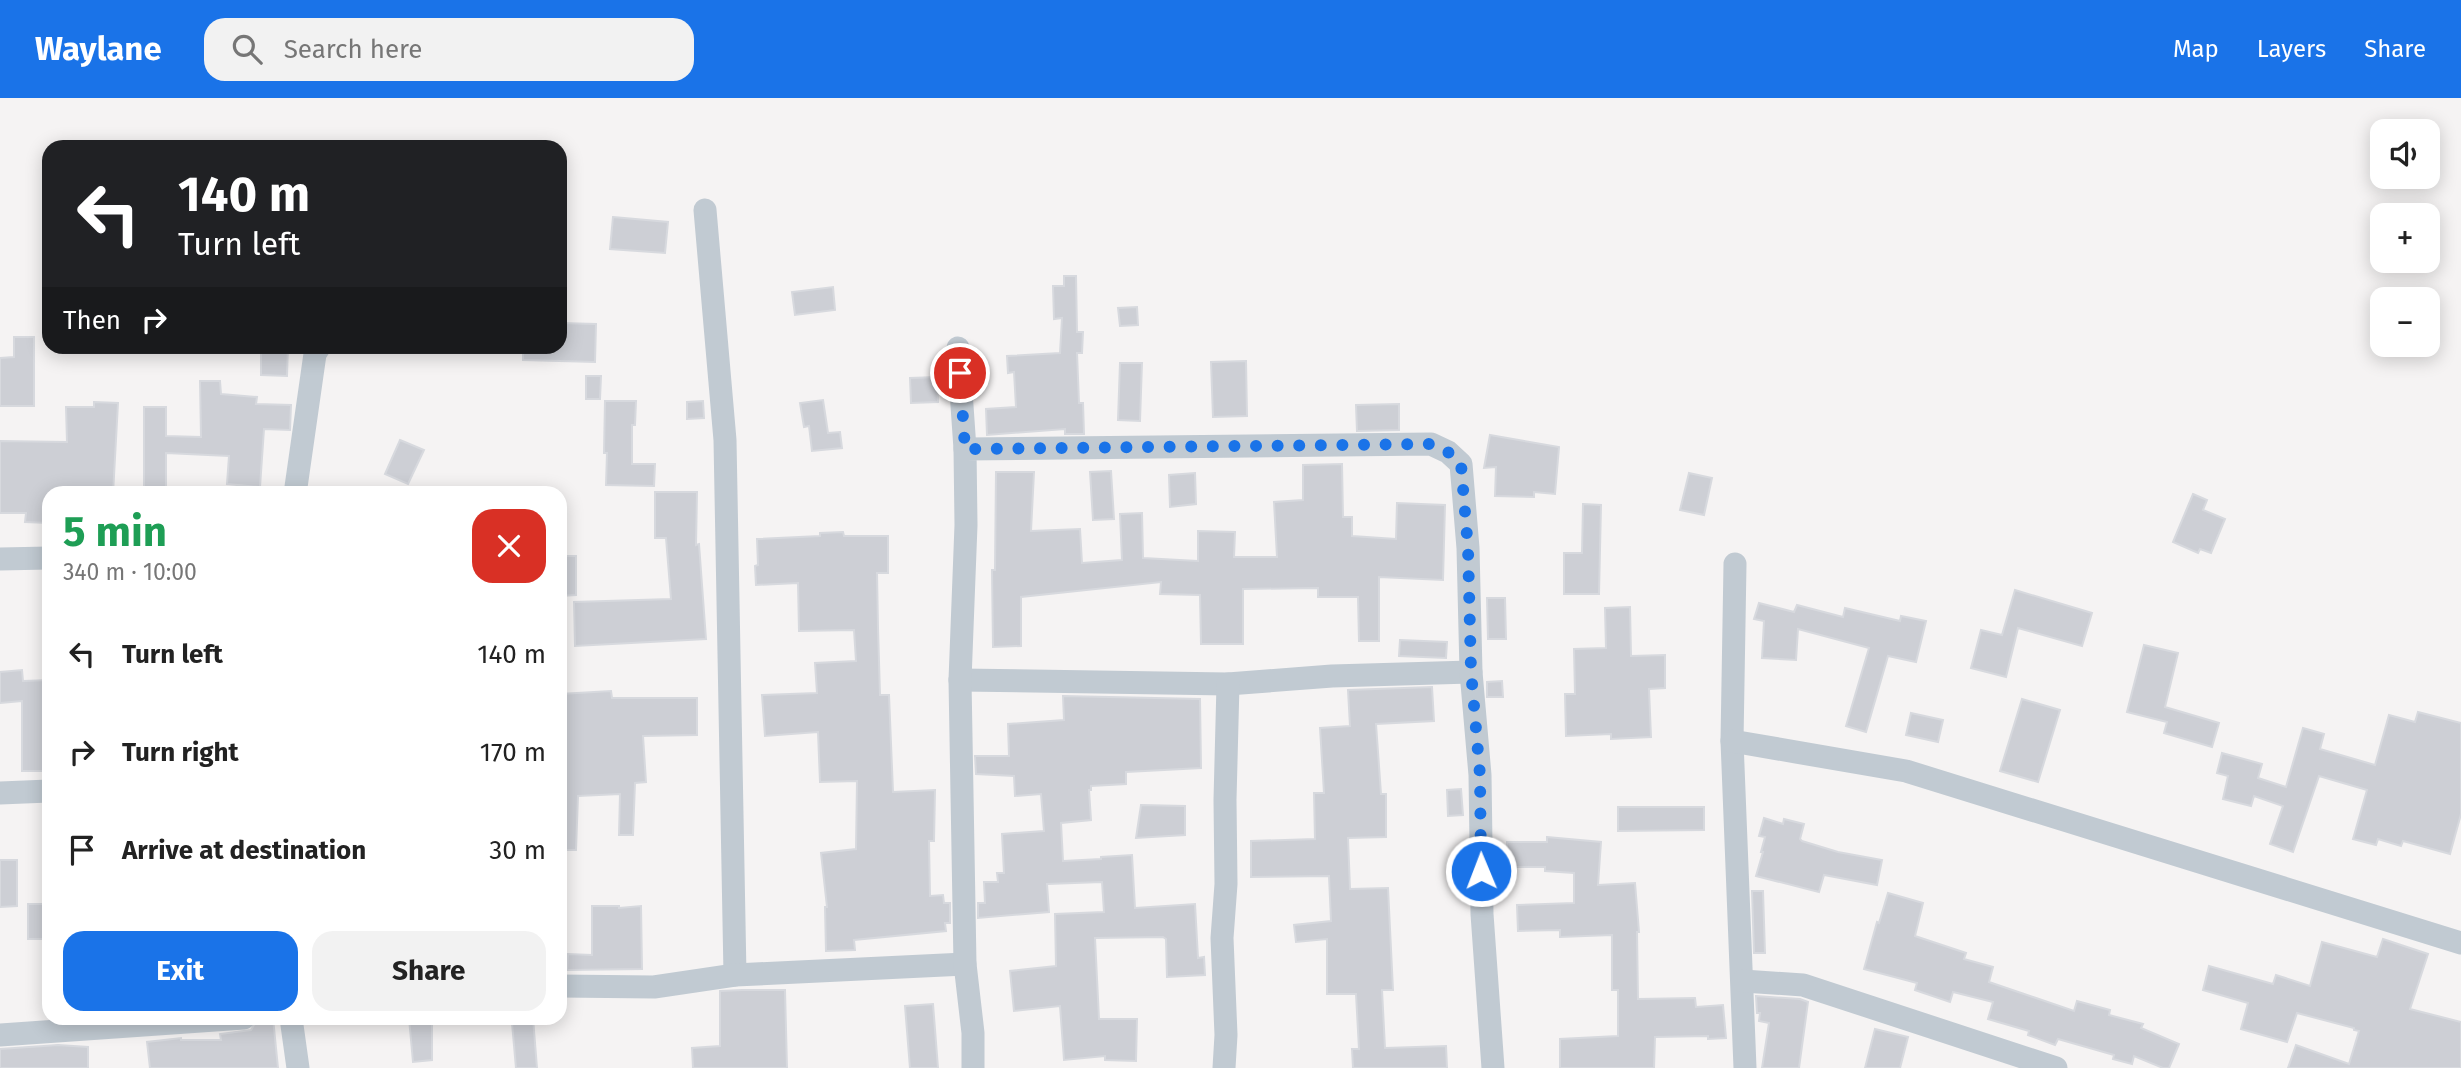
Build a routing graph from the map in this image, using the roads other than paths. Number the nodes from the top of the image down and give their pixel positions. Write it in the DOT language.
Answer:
graph roads {
  1 [pos="705,210"];
  2 [pos="958,348"];
  3 [pos="315,354"];
  4 [pos="965,449"];
  5 [pos="296,486"];
  6 [pos="42,558"];
  7 [pos="0,559"];
  8 [pos="1735,564"];
  9 [pos="1471,671"];
  10 [pos="960,680"];
  11 [pos="1228,684"];
  12 [pos="1732,741"];
  13 [pos="42,791"];
  14 [pos="0,793"];
  15 [pos="2461,943"];
  16 [pos="965,964"];
  17 [pos="735,975"];
  18 [pos="1743,981"];
  19 [pos="567,986"];
  20 [pos="144,1025"];
  21 [pos="292,1025"];
  22 [pos="0,1035"];
  23 [pos="298,1068"];
  24 [pos="973,1068"];
  25 [pos="1224,1068"];
  26 [pos="1493,1068"];
  27 [pos="1745,1068"];
  28 [pos="2056,1068"];
  1 -- 17 [label="street"];
  2 -- 4 [label="street"];
  3 -- 5 [label="street"];
  4 -- 9 [label="street"];
  4 -- 10 [label="street"];
  6 -- 7 [label="street"];
  8 -- 12 [label="street"];
  9 -- 11 [label="street"];
  9 -- 26 [label="street"];
  10 -- 11 [label="street"];
  10 -- 16 [label="street"];
  11 -- 25 [label="street"];
  12 -- 15 [label="street"];
  12 -- 18 [label="street"];
  13 -- 14 [label="street"];
  16 -- 17 [label="street"];
  16 -- 24 [label="street"];
  17 -- 19 [label="street"];
  18 -- 27 [label="street"];
  18 -- 28 [label="street"];
  20 -- 22 [label="street"];
  21 -- 23 [label="street"];
}
